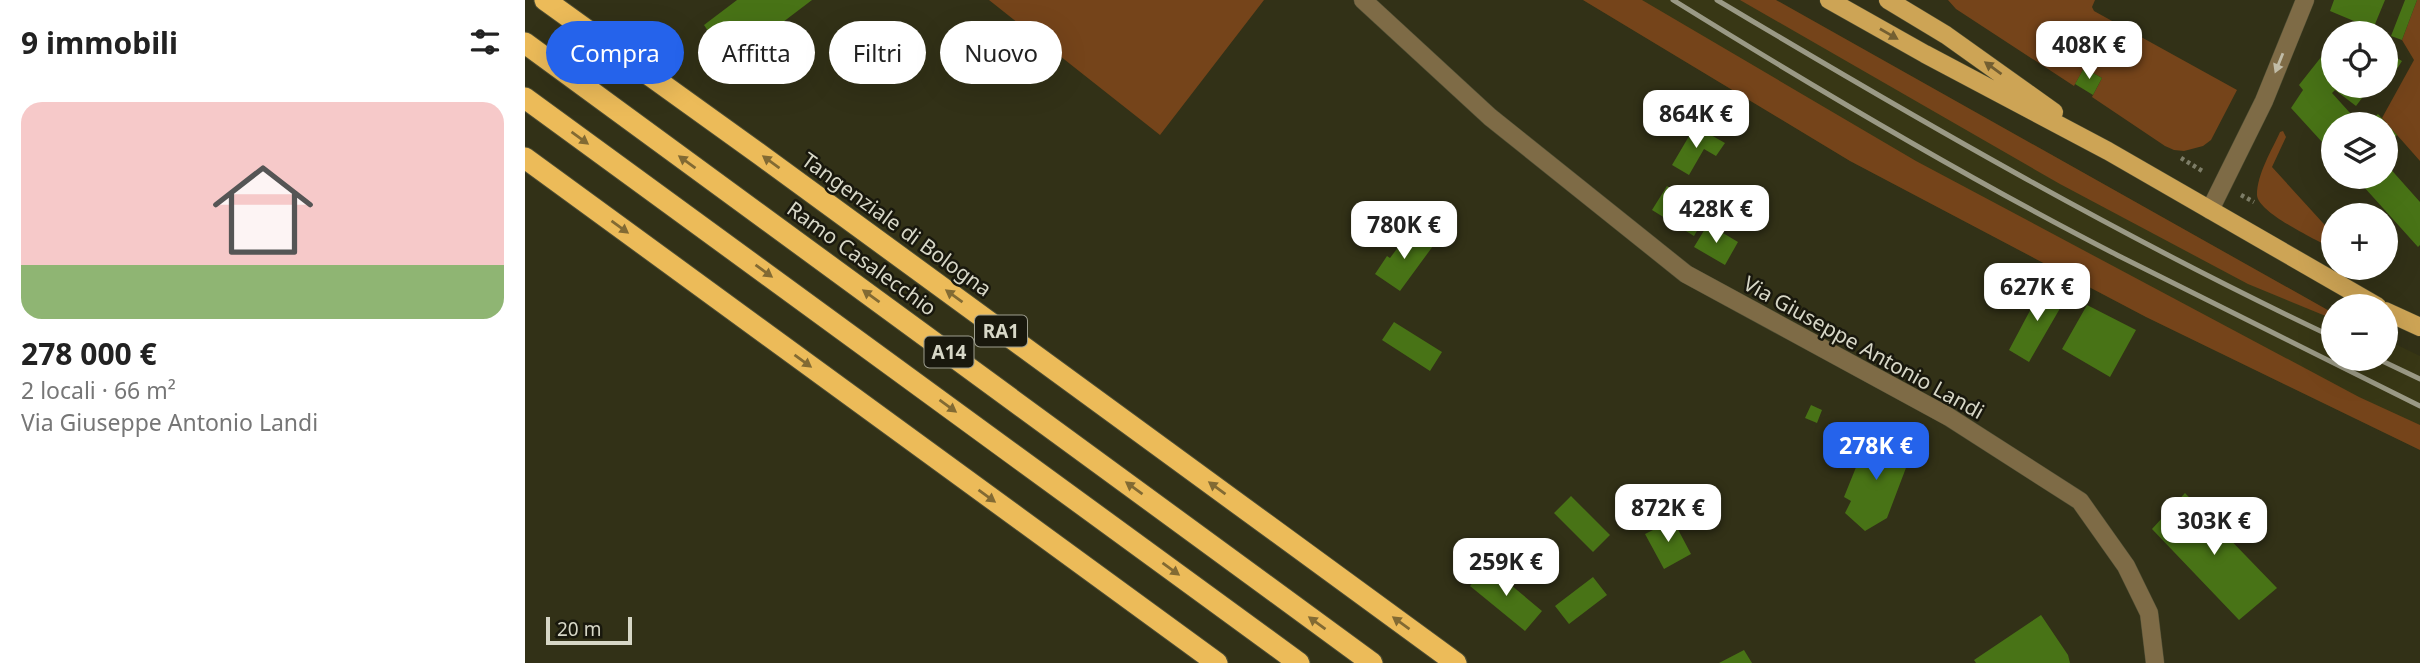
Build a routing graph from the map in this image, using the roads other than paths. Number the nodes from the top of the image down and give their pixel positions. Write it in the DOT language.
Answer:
graph roads {
  1 [pos="545,0"];
  2 [pos="1363,0"];
  3 [pos="1829,0"];
  4 [pos="1888,0"];
  5 [pos="2305,0"];
  6 [pos="525,43"];
  7 [pos="525,97"];
  8 [pos="2108,151"];
  9 [pos="525,158"];
  10 [pos="2210,210"];
  11 [pos="2356,294"];
  12 [pos="2398,317"];
  13 [pos="2420,327"];
  14 [pos="1217,663"];
  15 [pos="1299,663"];
  16 [pos="1372,663"];
  17 [pos="1456,663"];
  18 [pos="2155,663"];
  17 -- 1 [label="highway, Tangenziale di Bologna / RA1, one-way"];
  2 -- 18 [label="street, Via Giuseppe Antonio Landi"];
  3 -- 8 [label="main road, one-way"];
  8 -- 4 [label="main road, one-way"];
  5 -- 10 [label="street, one-way"];
  16 -- 6 [label="highway, Ramo Casalecchio / A14, one-way"];
  7 -- 15 [label="highway, A14, one-way"];
  8 -- 10 [label="main road"];
  9 -- 14 [label="highway, one-way"];
  10 -- 11 [label="main road"];
  12 -- 13 [label="main road"];
}
